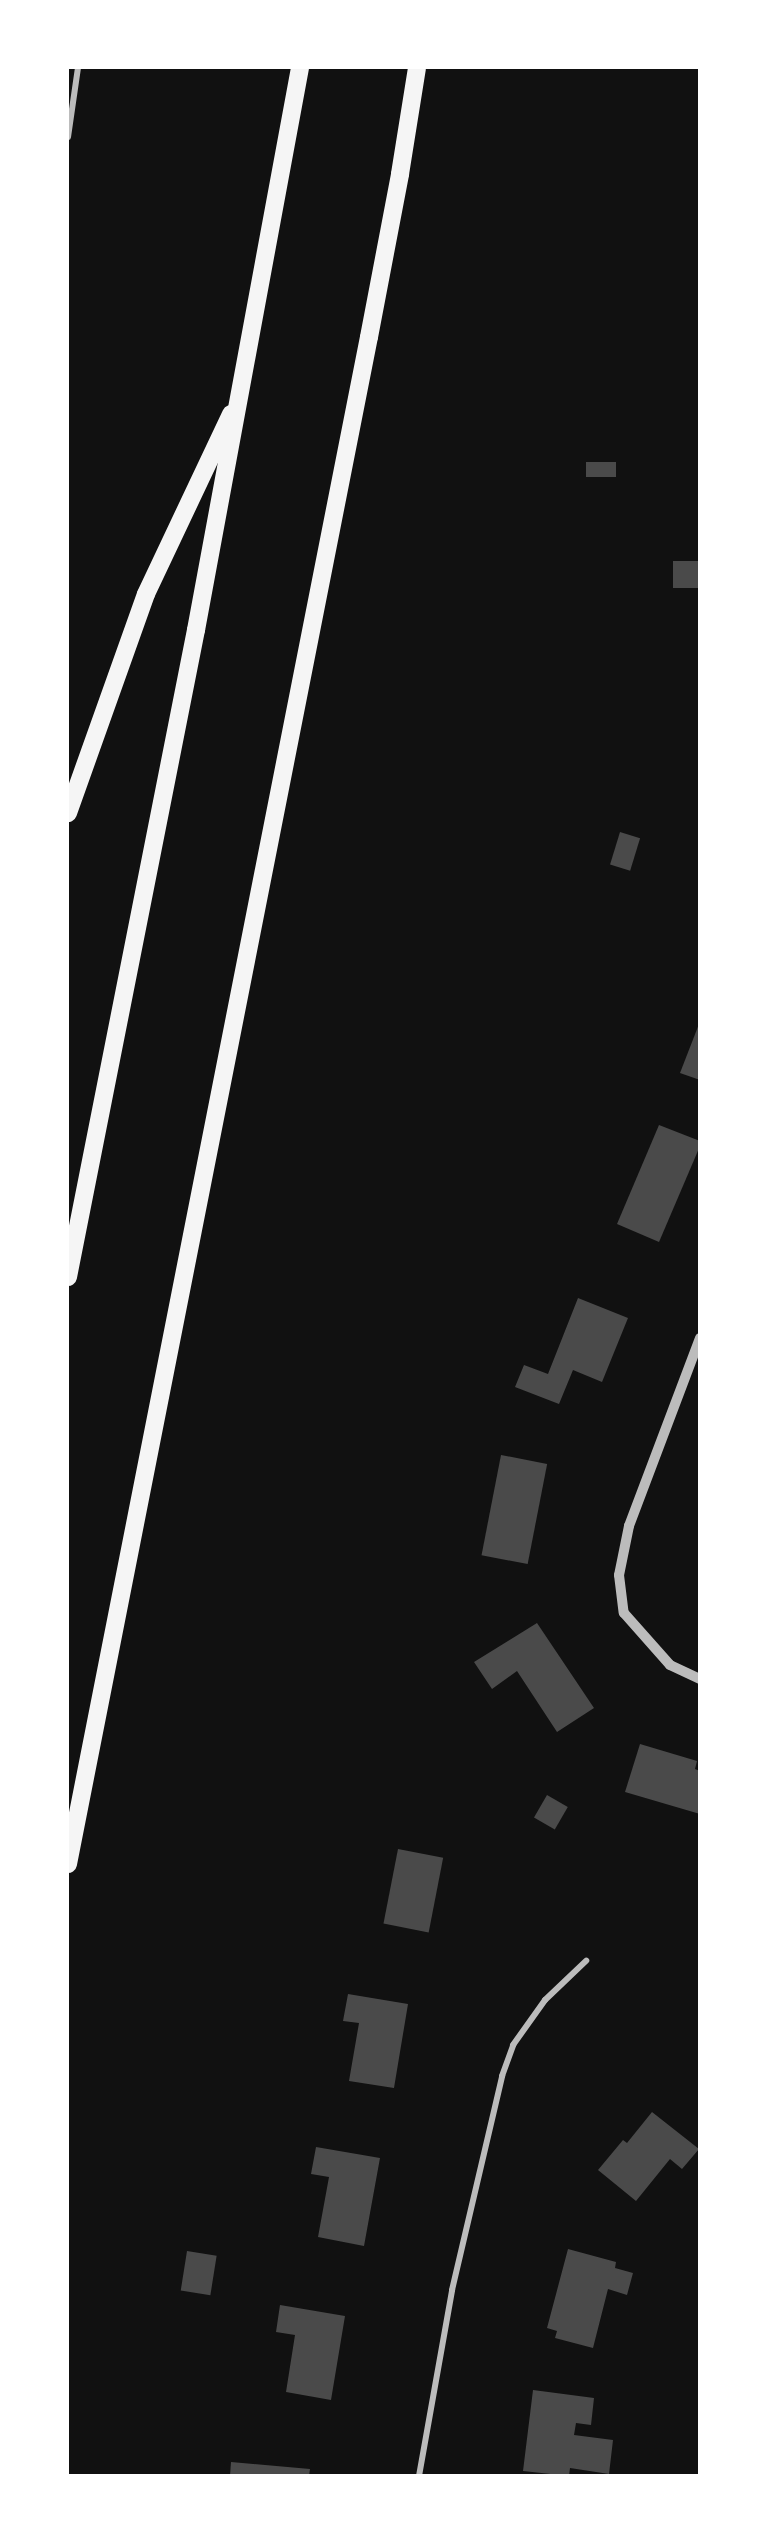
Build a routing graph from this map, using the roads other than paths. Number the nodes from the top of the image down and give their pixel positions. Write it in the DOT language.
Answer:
graph roads {
  1 [pos="78,68"];
  2 [pos="300,68"];
  3 [pos="417,68"];
  4 [pos="68,137"];
  5 [pos="242,390"];
  6 [pos="68,813"];
  7 [pos="68,1277"];
  8 [pos="699,1338"];
  9 [pos="699,1678"];
  10 [pos="68,1864"];
  11 [pos="586,1961"];
  12 [pos="419,2475"];
  1 -- 4 [label="street"];
  2 -- 5 [label="highway"];
  3 -- 10 [label="highway"];
  5 -- 6 [label="highway"];
  5 -- 7 [label="highway"];
  8 -- 9 [label="street"];
  11 -- 12 [label="street"];
}
